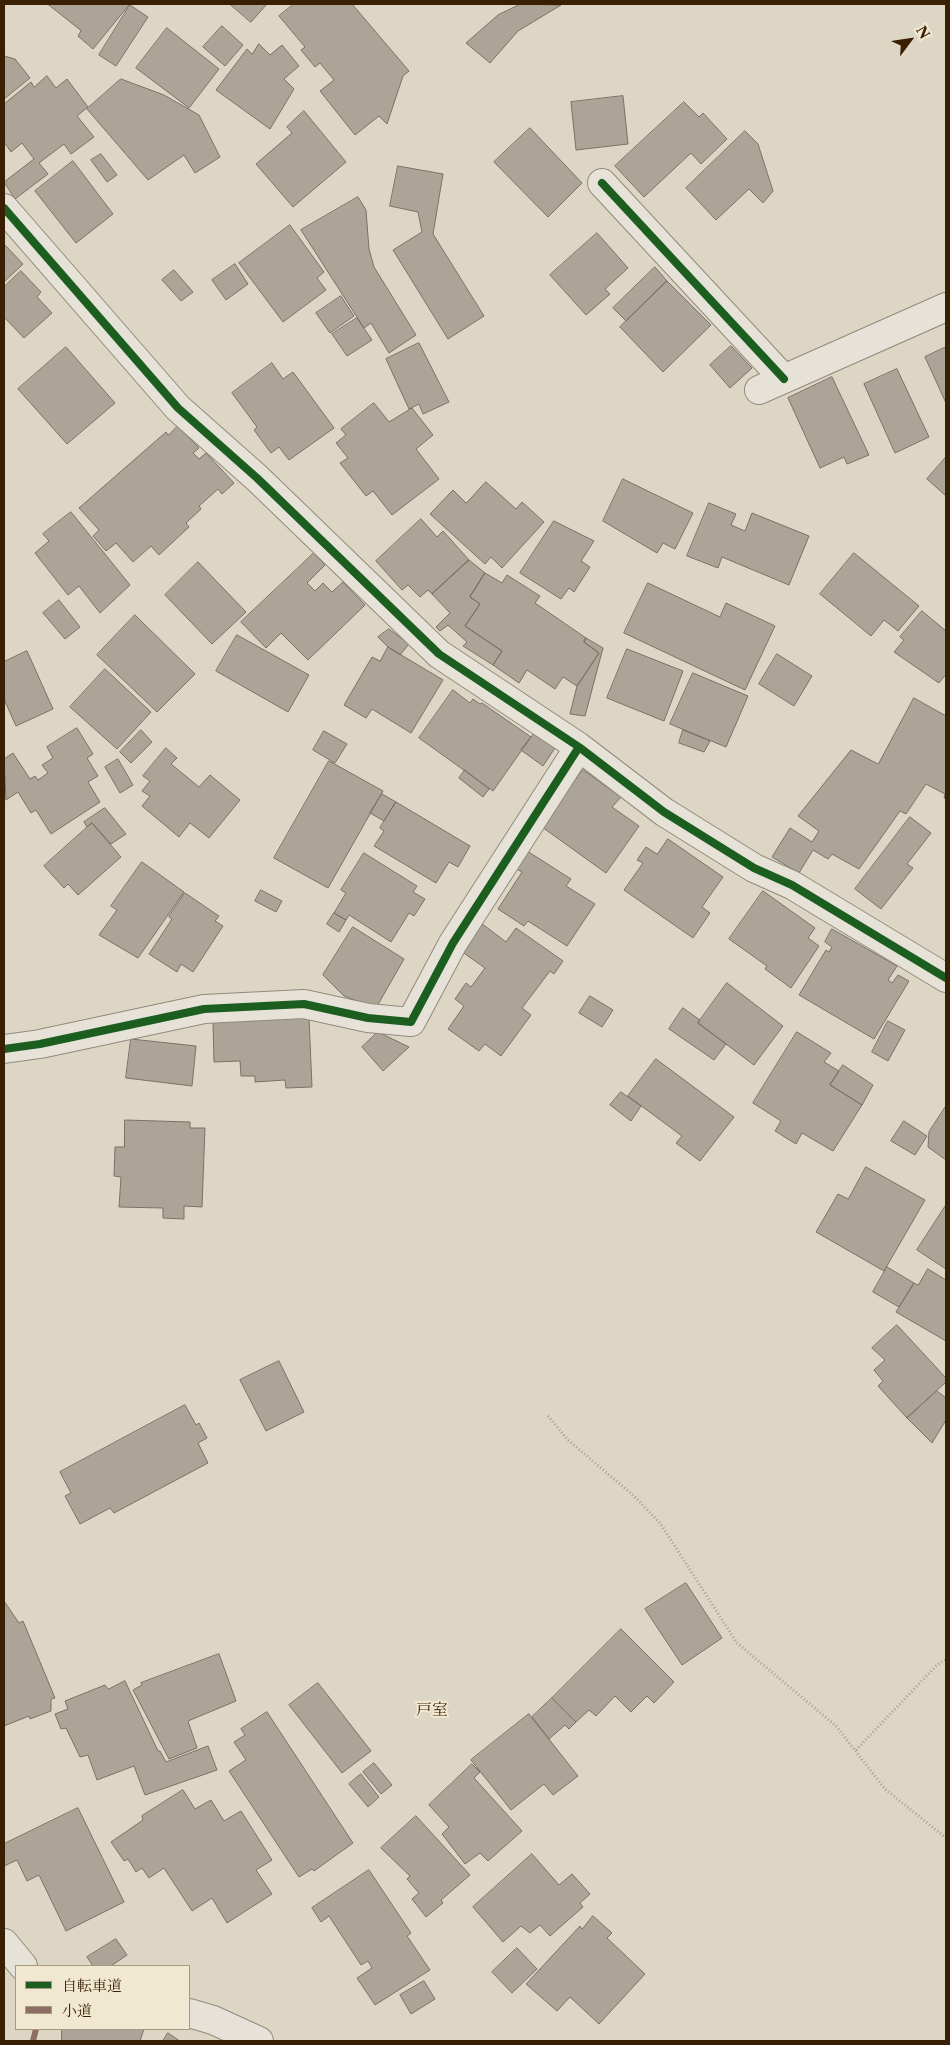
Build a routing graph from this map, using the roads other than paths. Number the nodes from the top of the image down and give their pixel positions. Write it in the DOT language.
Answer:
graph roads {
  1 [pos="602,183"];
  2 [pos="4,208"];
  3 [pos="946,307"];
  4 [pos="784,379"];
  5 [pos="758,390"];
  6 [pos="579,747"];
  7 [pos="946,978"];
  8 [pos="4,1049"];
  9 [pos="4,1943"];
  10 [pos="22,1965"];
  11 [pos="190,2013"];
  12 [pos="259,2041"];
  1 -- 4 [label="street"];
  2 -- 6 [label="street"];
  3 -- 4 [label="street"];
  4 -- 5 [label="street"];
  6 -- 7 [label="street"];
  6 -- 8 [label="street"];
  9 -- 10 [label="street"];
  11 -- 12 [label="street"];
}
